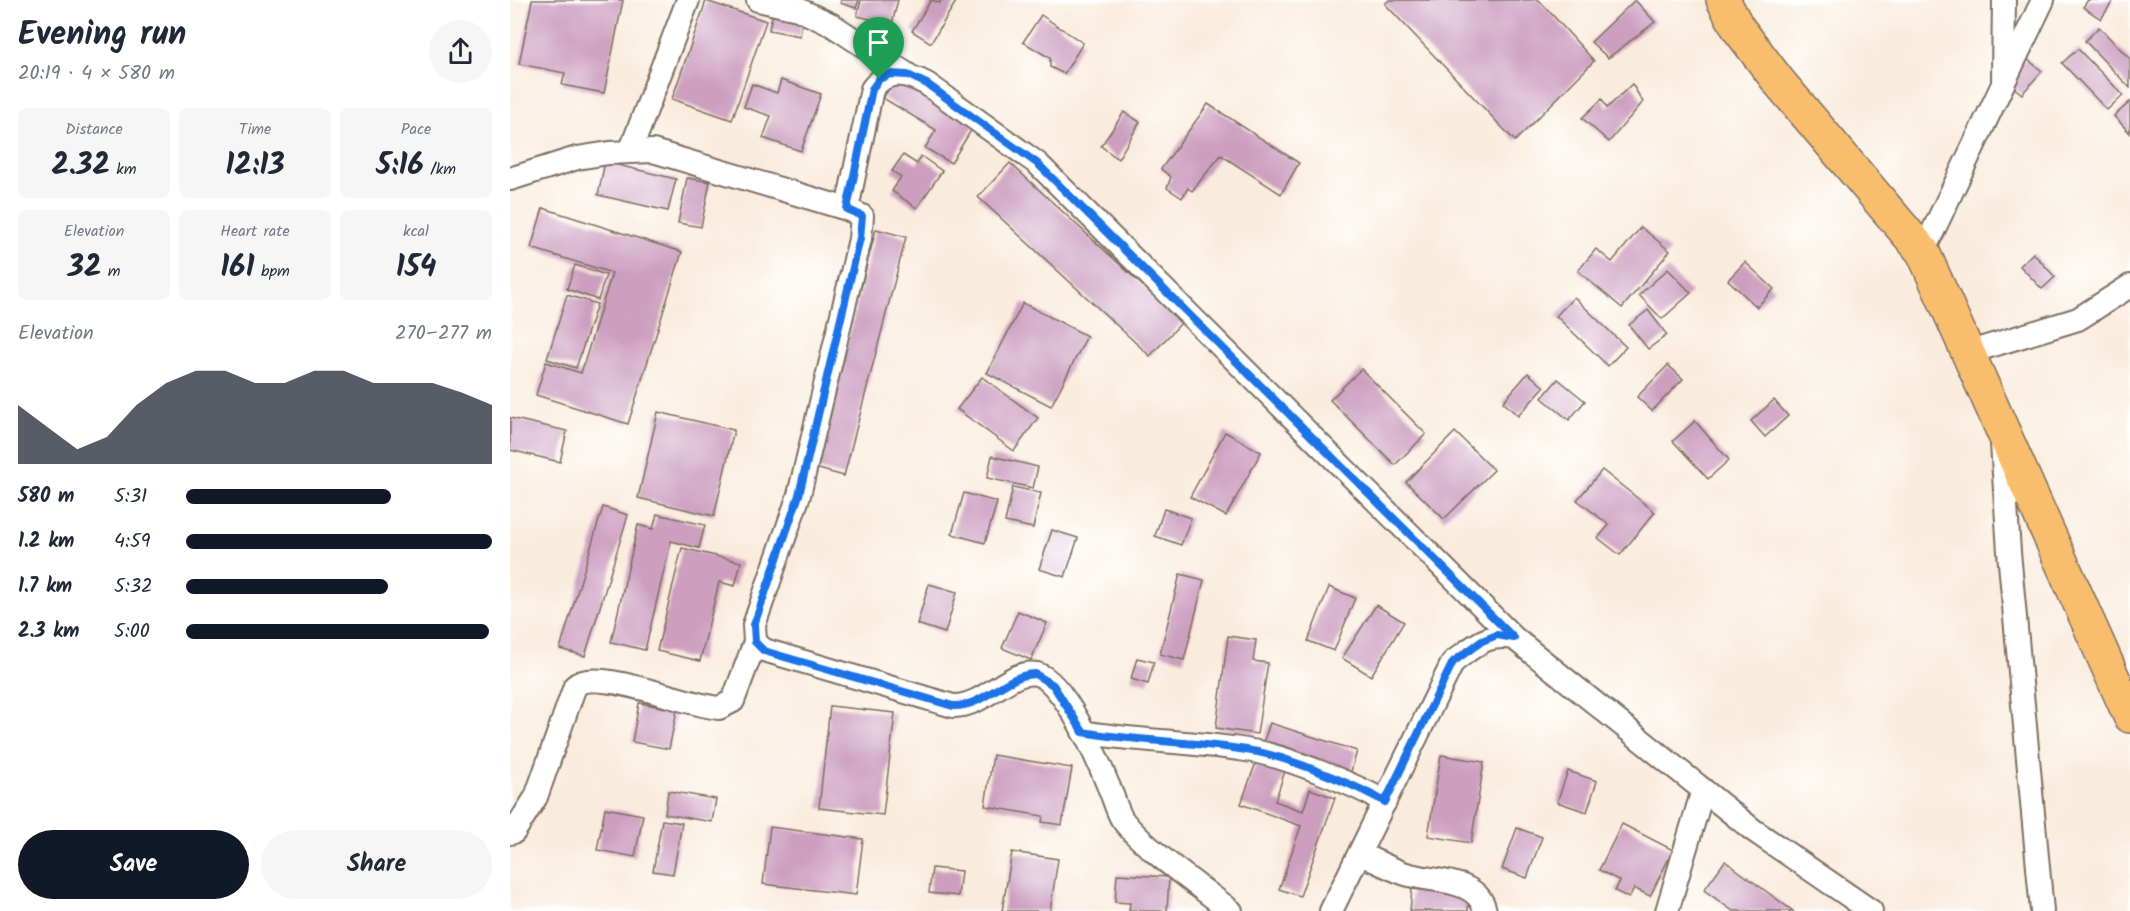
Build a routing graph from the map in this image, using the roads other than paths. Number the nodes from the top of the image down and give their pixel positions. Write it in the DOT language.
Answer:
graph roads {
  1 [pos="688,0"];
  2 [pos="758,0"];
  3 [pos="1723,0"];
  4 [pos="2004,0"];
  5 [pos="2043,0"];
  6 [pos="908,75"];
  7 [pos="2003,87"];
  8 [pos="630,152"];
  9 [pos="510,179"];
  10 [pos="847,209"];
  11 [pos="1923,252"];
  12 [pos="2130,286"];
  13 [pos="1967,353"];
  14 [pos="2002,428"];
  15 [pos="1514,638"];
  16 [pos="755,642"];
  17 [pos="2130,716"];
  18 [pos="1083,732"];
  19 [pos="1704,790"];
  20 [pos="1385,802"];
  21 [pos="510,833"];
  22 [pos="1360,854"];
  23 [pos="1231,911"];
  24 [pos="1331,911"];
  25 [pos="1485,911"];
  26 [pos="1667,911"];
  27 [pos="1871,911"];
  28 [pos="2043,911"];
  1 -- 8 [label="street"];
  2 -- 6 [label="street"];
  3 -- 11 [label="main road"];
  4 -- 7 [label="street"];
  5 -- 7 [label="street"];
  6 -- 10 [label="street"];
  6 -- 15 [label="street"];
  7 -- 11 [label="street"];
  8 -- 9 [label="street"];
  8 -- 10 [label="street"];
  10 -- 16 [label="street"];
  11 -- 13 [label="main road"];
  12 -- 13 [label="street"];
  13 -- 14 [label="main road"];
  14 -- 17 [label="main road"];
  14 -- 28 [label="street"];
  15 -- 19 [label="street"];
  15 -- 20 [label="street"];
  16 -- 18 [label="street"];
  16 -- 21 [label="street"];
  18 -- 20 [label="street"];
  18 -- 23 [label="street"];
  19 -- 26 [label="street"];
  19 -- 27 [label="street"];
  20 -- 22 [label="street"];
  22 -- 24 [label="street"];
  22 -- 25 [label="street"];
}
